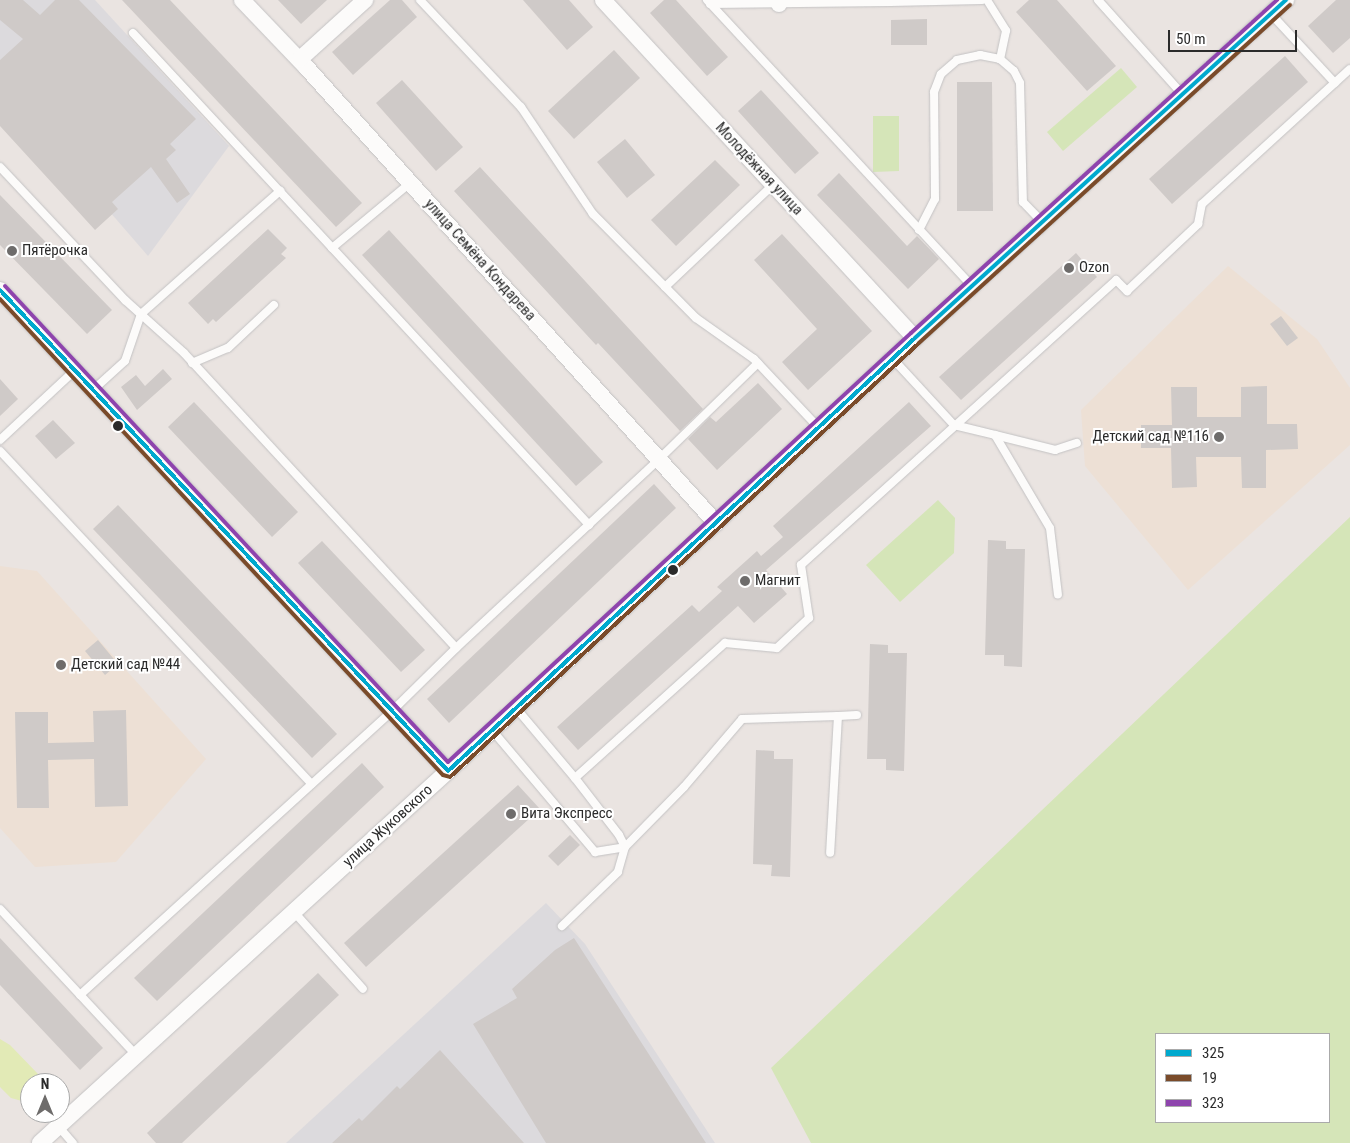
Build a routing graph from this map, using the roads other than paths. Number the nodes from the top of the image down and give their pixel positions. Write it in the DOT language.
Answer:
graph roads {
  1 [pos="365,0"];
  2 [pos="420,0"];
  3 [pos="603,0"];
  4 [pos="982,0"];
  5 [pos="987,0"];
  6 [pos="1098,0"];
  7 [pos="1286,0"];
  8 [pos="890,1"];
  9 [pos="250,2"];
  10 [pos="708,2"];
  11 [pos="779,2"];
  12 [pos="1271,14"];
  13 [pos="133,33"];
  14 [pos="300,59"];
  15 [pos="1000,60"];
  16 [pos="1348,74"];
  17 [pos="1335,83"];
  18 [pos="1182,94"];
  19 [pos="0,167"];
  20 [pos="410,183"];
  21 [pos="773,185"];
  22 [pos="280,191"];
  23 [pos="1042,222"];
  24 [pos="919,230"];
  25 [pos="332,248"];
  26 [pos="972,286"];
  27 [pos="665,287"];
  28 [pos="0,290"];
  29 [pos="274,305"];
  30 [pos="141,314"];
  31 [pos="915,338"];
  32 [pos="893,359"];
  33 [pos="758,362"];
  34 [pos="192,363"];
  35 [pos="75,370"];
  36 [pos="93,390"];
  37 [pos="954,425"];
  38 [pos="819,428"];
  39 [pos="995,435"];
  40 [pos="0,440"];
  41 [pos="1077,444"];
  42 [pos="0,451"];
  43 [pos="658,460"];
  44 [pos="716,523"];
  45 [pos="588,525"];
  46 [pos="1058,595"];
  47 [pos="456,648"];
  48 [pos="516,708"];
  49 [pos="392,711"];
  50 [pos="857,715"];
  51 [pos="838,716"];
  52 [pos="492,730"];
  53 [pos="448,772"];
  54 [pos="575,778"];
  55 [pos="312,784"];
  56 [pos="625,847"];
  57 [pos="830,853"];
  58 [pos="0,909"];
  59 [pos="294,912"];
  60 [pos="562,926"];
  61 [pos="363,989"];
  62 [pos="80,995"];
  63 [pos="136,1055"];
  64 [pos="58,1126"];
  65 [pos="40,1143"];
  66 [pos="73,1143"];
  1 -- 14 [label="street"];
  2 -- 27 [label="lane"];
  3 -- 21 [label="street, Молодёжная улица"];
  4 -- 8 [label="lane"];
  5 -- 15 [label="lane"];
  6 -- 18 [label="lane"];
  7 -- 12 [label="street, улица Жуковского"];
  8 -- 11 [label="lane"];
  9 -- 14 [label="street, улица Семёна Кондарева"];
  10 -- 11 [label="lane"];
  10 -- 24 [label="lane"];
  12 -- 17 [label="lane"];
  12 -- 18 [label="street, улица Жуковского"];
  13 -- 22 [label="lane"];
  14 -- 20 [label="street, улица Семёна Кондарева"];
  15 -- 23 [label="lane"];
  15 -- 24 [label="lane"];
  16 -- 17 [label="lane"];
  17 -- 37 [label="lane"];
  18 -- 23 [label="street, улица Жуковского"];
  19 -- 30 [label="lane"];
  20 -- 25 [label="lane"];
  20 -- 43 [label="street, улица Семёна Кондарева"];
  21 -- 27 [label="lane"];
  21 -- 31 [label="street, Молодёжная улица"];
  22 -- 25 [label="lane"];
  22 -- 30 [label="lane"];
  23 -- 26 [label="street, улица Жуковского"];
  24 -- 26 [label="lane"];
  25 -- 45 [label="lane"];
  26 -- 31 [label="street, улица Жуковского"];
  27 -- 33 [label="lane"];
  28 -- 35 [label="street"];
  29 -- 34 [label="lane"];
  30 -- 34 [label="lane"];
  30 -- 36 [label="lane"];
  31 -- 32 [label="street, улица Жуковского"];
  32 -- 37 [label="lane"];
  32 -- 38 [label="street, улица Жуковского"];
  33 -- 38 [label="lane"];
  33 -- 43 [label="lane"];
  34 -- 47 [label="lane"];
  35 -- 36 [label="street"];
  35 -- 40 [label="lane"];
  36 -- 49 [label="street"];
  37 -- 39 [label="lane"];
  37 -- 54 [label="lane"];
  38 -- 44 [label="street, улица Жуковского"];
  39 -- 41 [label="lane"];
  39 -- 46 [label="lane"];
  42 -- 55 [label="lane"];
  43 -- 44 [label="street, улица Семёна Кондарева"];
  43 -- 45 [label="lane"];
  44 -- 48 [label="street, улица Жуковского"];
  45 -- 47 [label="lane"];
  47 -- 49 [label="lane"];
  48 -- 52 [label="street, улица Жуковского"];
  48 -- 54 [label="lane"];
  49 -- 53 [label="street"];
  49 -- 55 [label="lane"];
  50 -- 51 [label="lane"];
  51 -- 56 [label="lane"];
  51 -- 57 [label="lane"];
  52 -- 53 [label="street, улица Жуковского"];
  52 -- 56 [label="lane"];
  53 -- 59 [label="street, улица Жуковского"];
  54 -- 56 [label="lane"];
  55 -- 62 [label="lane"];
  56 -- 60 [label="lane"];
  58 -- 62 [label="lane"];
  59 -- 61 [label="lane"];
  59 -- 63 [label="street, улица Жуковского"];
  62 -- 63 [label="lane"];
  63 -- 64 [label="street, улица Жуковского"];
  64 -- 65 [label="street, улица Жуковского"];
  64 -- 66 [label="lane"];
}
